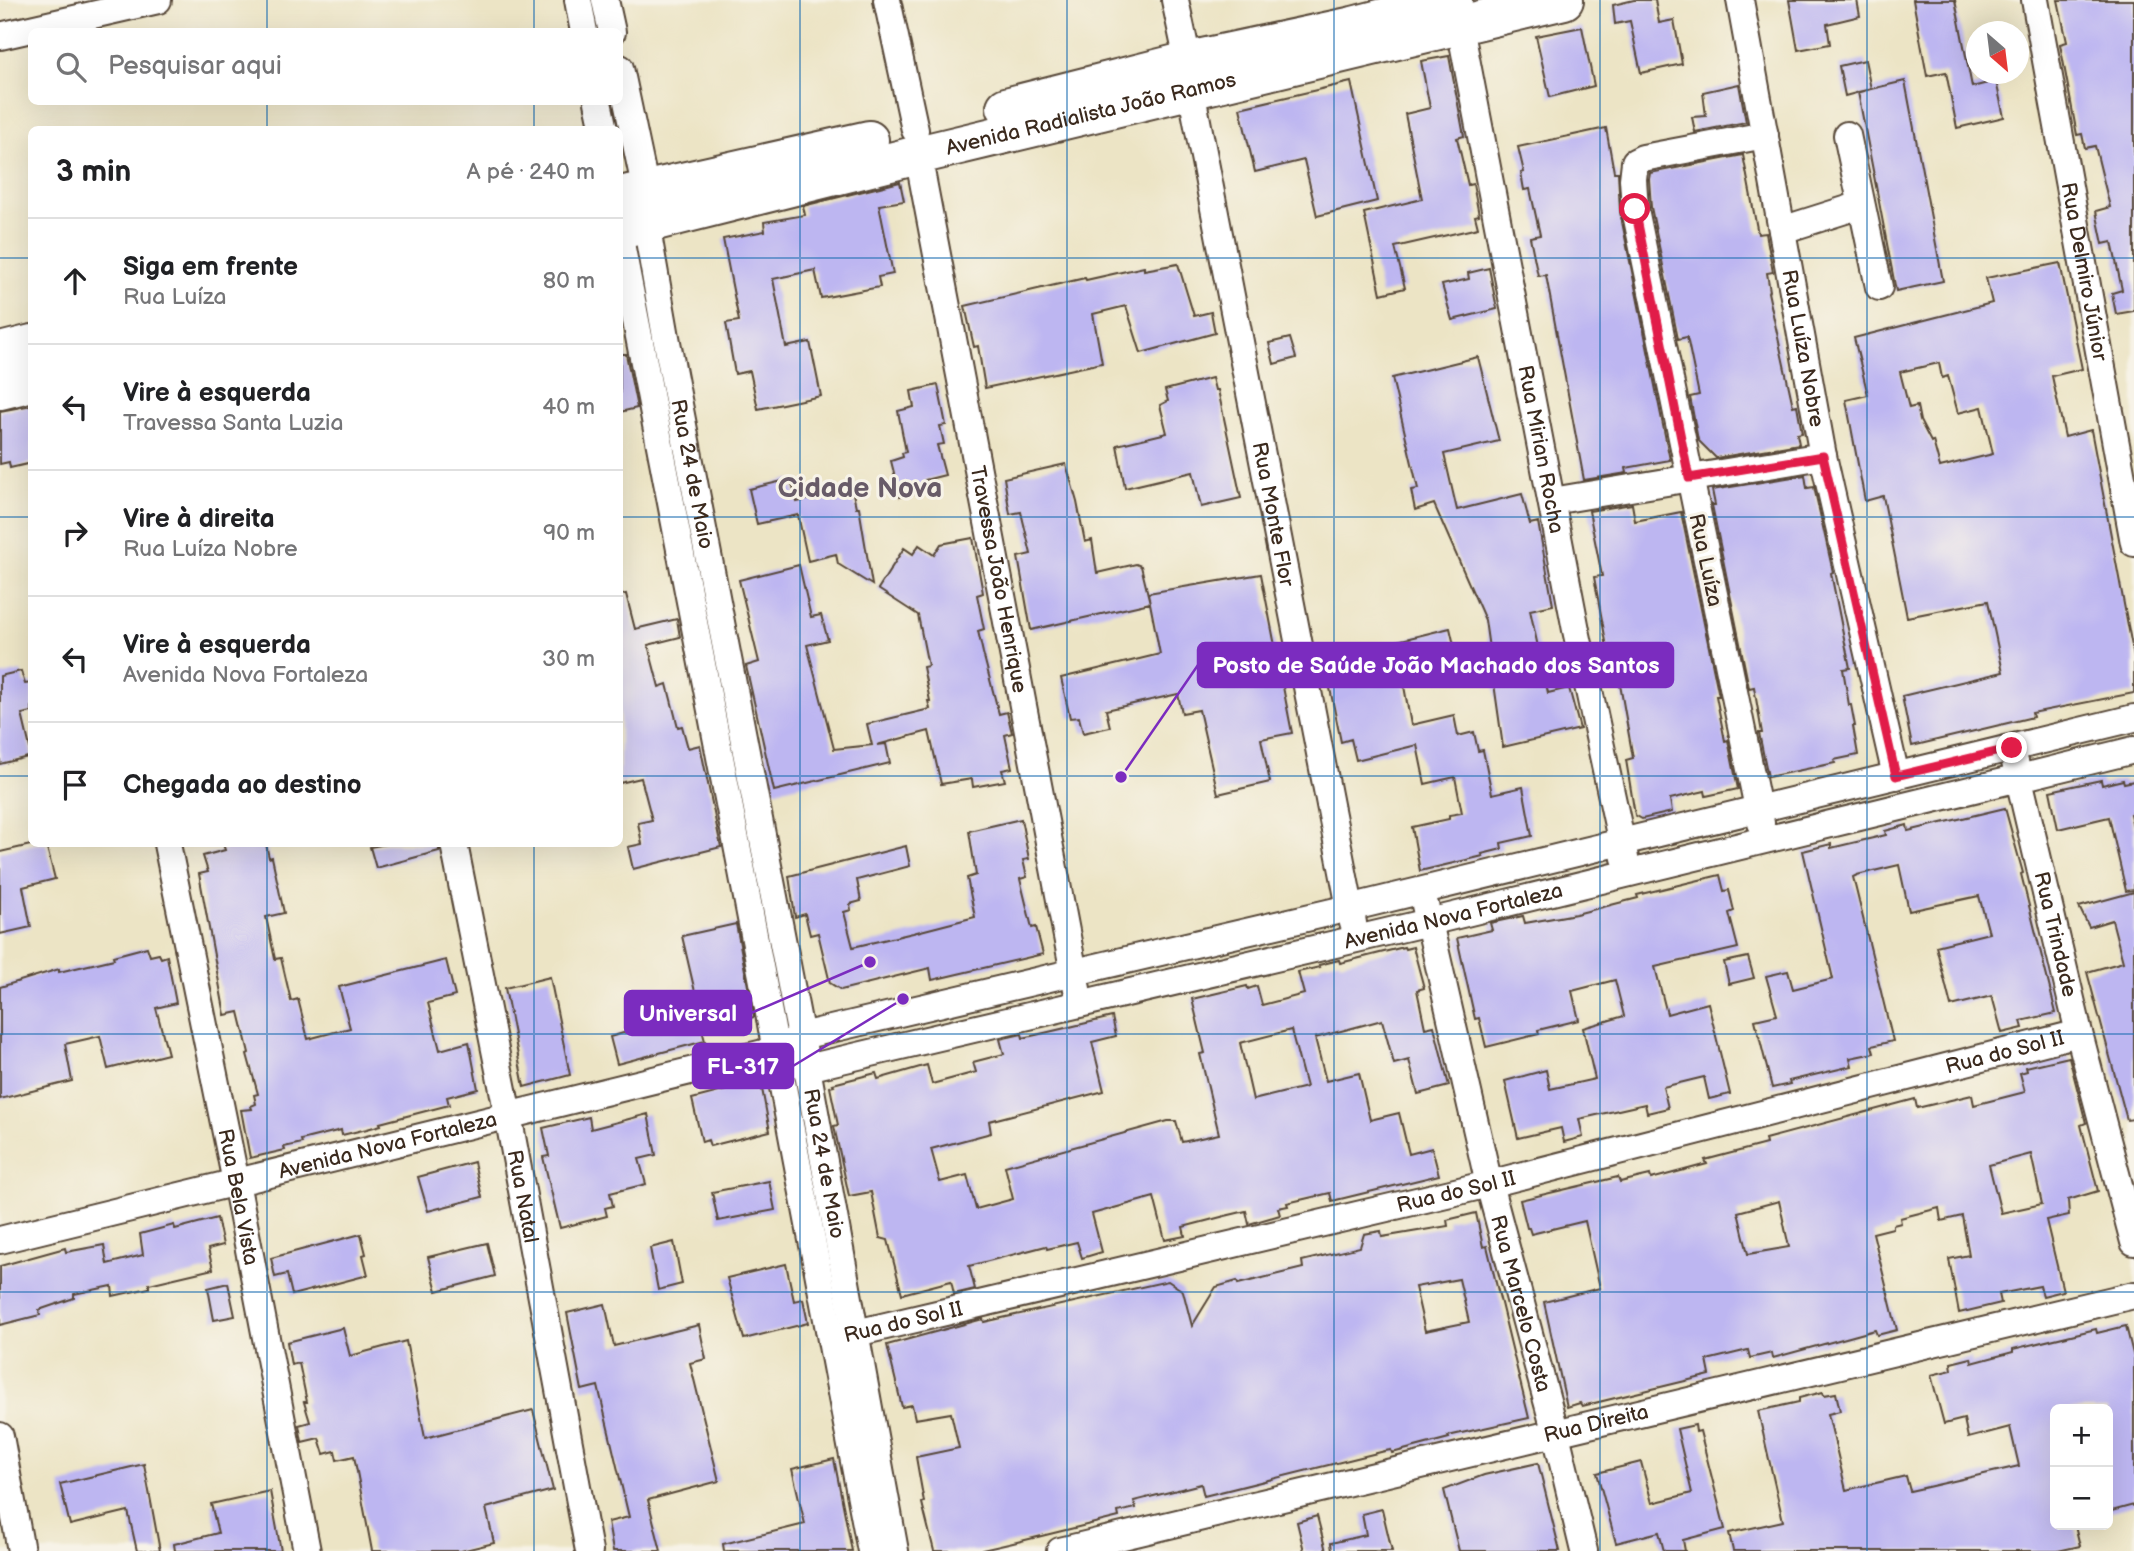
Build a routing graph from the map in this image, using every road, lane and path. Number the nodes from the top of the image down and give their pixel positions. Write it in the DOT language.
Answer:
graph roads {
  1 [pos="158,0"];
  2 [pos="578,0"];
  3 [pos="605,0"];
  4 [pos="887,0"];
  5 [pos="1175,0"];
  6 [pos="1564,0"];
  7 [pos="1740,0"];
  8 [pos="2035,0"];
  9 [pos="1456,13"];
  10 [pos="35,28"];
  11 [pos="583,28"];
  12 [pos="611,28"];
  13 [pos="28,30"];
  14 [pos="0,36"];
  15 [pos="1190,75"];
  16 [pos="599,105"];
  17 [pos="623,105"];
  18 [pos="603,126"];
  19 [pos="1765,135"];
  20 [pos="1847,135"];
  21 [pos="916,142"];
  22 [pos="1861,205"];
  23 [pos="630,215"];
  24 [pos="1782,230"];
  25 [pos="1879,287"];
  26 [pos="654,339"];
  27 [pos="28,345"];
  28 [pos="0,352"];
  29 [pos="28,383"];
  30 [pos="0,390"];
  31 [pos="1823,456"];
  32 [pos="1689,478"];
  33 [pos="1552,501"];
  34 [pos="2134,543"];
  35 [pos="719,610"];
  36 [pos="693,615"];
  37 [pos="2134,718"];
  38 [pos="2012,748"];
  39 [pos="2134,750"];
  40 [pos="1896,776"];
  41 [pos="2019,777"];
  42 [pos="1758,807"];
  43 [pos="1764,840"];
  44 [pos="1622,842"];
  45 [pos="168,847"];
  46 [pos="455,847"];
  47 [pos="768,860"];
  48 [pos="741,866"];
  49 [pos="1628,873"];
  50 [pos="1422,890"];
  51 [pos="1349,908"];
  52 [pos="1429,922"];
  53 [pos="1356,939"];
  54 [pos="1073,972"];
  55 [pos="1080,1004"];
  56 [pos="2079,1033"];
  57 [pos="801,1037"];
  58 [pos="776,1050"];
  59 [pos="807,1068"];
  60 [pos="508,1115"];
  61 [pos="236,1182"];
  62 [pos="1489,1184"];
  63 [pos="0,1240"];
  64 [pos="2134,1242"];
  65 [pos="2134,1295"];
  66 [pos="843,1336"];
  67 [pos="1556,1434"];
  68 [pos="0,1436"];
  69 [pos="21,1551"];
  70 [pos="307,1551"];
  71 [pos="589,1551"];
  72 [pos="871,1551"];
  73 [pos="895,1551"];
  74 [pos="1060,1551"];
  75 [pos="1584,1551"];
  1 -- 10 [label="street"];
  2 -- 11 [label="street"];
  3 -- 12 [label="street"];
  4 -- 21 [label="street, Travessa João Henrique"];
  5 -- 15 [label="street, Rua Monte Flor"];
  6 -- 9 [label="main road, Avenida Radialista João Ramos"];
  7 -- 19 [label="street, Rua Luíza Nobre"];
  8 -- 34 [label="street, Rua Delmiro Júnior"];
  9 -- 15 [label="main road, Avenida Radialista João Ramos"];
  9 -- 33 [label="street, Rua Mirian Rocha"];
  13 -- 14 [label="street"];
  15 -- 21 [label="main road, Avenida Radialista João Ramos"];
  15 -- 51 [label="street, Rua Monte Flor"];
  16 -- 18 [label="street"];
  17 -- 23 [label="street, Rua 24 de Maio"];
  19 -- 24 [label="street, Rua Luíza Nobre"];
  19 -- 32 [label="street, Rua Luíza"];
  20 -- 22 [label="street"];
  21 -- 23 [label="main road, Avenida Radialista João Ramos"];
  21 -- 54 [label="street, Travessa João Henrique"];
  22 -- 24 [label="street"];
  22 -- 25 [label="street"];
  23 -- 26 [label="street, Rua 24 de Maio"];
  24 -- 31 [label="street, Rua Luíza Nobre"];
  26 -- 35 [label="street, Rua 24 de Maio"];
  26 -- 36 [label="street, Rua 24 de Maio"];
  27 -- 28 [label="main road"];
  29 -- 30 [label="main road"];
  31 -- 32 [label="street"];
  31 -- 40 [label="street, Rua Luíza Nobre"];
  32 -- 33 [label="street"];
  32 -- 42 [label="street, Rua Luíza"];
  33 -- 44 [label="street, Rua Mirian Rocha"];
  35 -- 36 [label="street"];
  35 -- 47 [label="street, Rua 24 de Maio"];
  36 -- 48 [label="street, Rua 24 de Maio"];
  37 -- 38 [label="street, Avenida Nova Fortaleza"];
  38 -- 40 [label="street, Avenida Nova Fortaleza"];
  38 -- 41 [label="street, Rua Trindade"];
  39 -- 41 [label="street, Avenida Nova Fortaleza"];
  40 -- 42 [label="street, Avenida Nova Fortaleza"];
  41 -- 43 [label="street, Avenida Nova Fortaleza"];
  41 -- 56 [label="street, Rua Trindade"];
  42 -- 43 [label="street, Rua Luíza"];
  42 -- 44 [label="street, Avenida Nova Fortaleza"];
  43 -- 49 [label="street, Avenida Nova Fortaleza"];
  44 -- 49 [label="street, Rua Mirian Rocha"];
  44 -- 50 [label="street, Avenida Nova Fortaleza"];
  45 -- 61 [label="street, Rua Bela Vista"];
  46 -- 60 [label="street, Rua Natal"];
  47 -- 48 [label="street"];
  47 -- 57 [label="street, Rua 24 de Maio"];
  48 -- 58 [label="street, Rua 24 de Maio"];
  49 -- 52 [label="street, Avenida Nova Fortaleza"];
  50 -- 51 [label="street, Avenida Nova Fortaleza"];
  50 -- 52 [label="street, Rua Marcelo Costa"];
  51 -- 53 [label="street, Rua Monte Flor"];
  51 -- 54 [label="street, Avenida Nova Fortaleza"];
  52 -- 53 [label="street, Avenida Nova Fortaleza"];
  52 -- 62 [label="street, Rua Marcelo Costa"];
  53 -- 55 [label="street, Avenida Nova Fortaleza"];
  54 -- 55 [label="street, Travessa João Henrique"];
  54 -- 57 [label="street, Avenida Nova Fortaleza"];
  55 -- 59 [label="street, Avenida Nova Fortaleza"];
  56 -- 62 [label="street, Rua do Sol II"];
  56 -- 64 [label="street, Rua Trindade"];
  57 -- 58 [label="street, Avenida Nova Fortaleza"];
  57 -- 59 [label="street, Rua 24 de Maio"];
  58 -- 59 [label="street"];
  58 -- 60 [label="street, Avenida Nova Fortaleza"];
  58 -- 66 [label="street, Rua 24 de Maio"];
  59 -- 66 [label="street, Rua 24 de Maio"];
  60 -- 61 [label="street, Avenida Nova Fortaleza"];
  60 -- 71 [label="street, Rua Natal"];
  61 -- 63 [label="street, Avenida Nova Fortaleza"];
  61 -- 70 [label="street, Rua Bela Vista"];
  62 -- 66 [label="street, Rua do Sol II"];
  62 -- 67 [label="street, Rua Marcelo Costa"];
  65 -- 67 [label="street, Rua Direita"];
  66 -- 72 [label="street, Rua 24 de Maio"];
  66 -- 73 [label="street, Rua 24 de Maio"];
  67 -- 74 [label="street, Rua Direita"];
  67 -- 75 [label="street, Rua Marcelo Costa"];
  68 -- 69 [label="street"];
}
